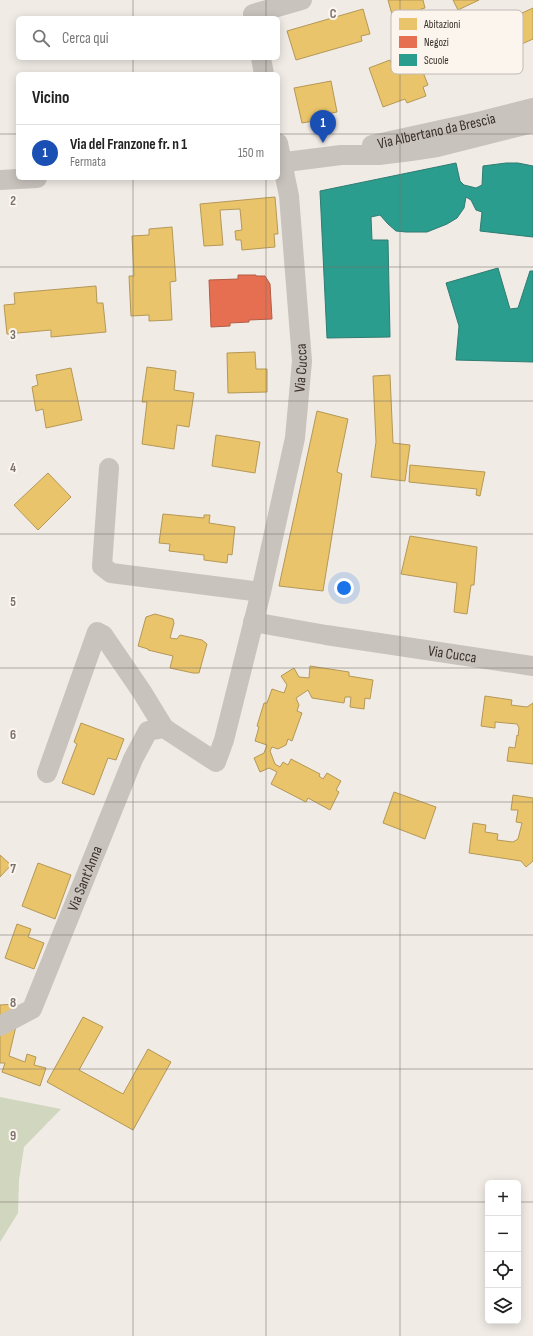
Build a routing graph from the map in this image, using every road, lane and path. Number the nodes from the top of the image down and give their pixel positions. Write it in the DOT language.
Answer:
graph roads {
  1 [pos="302,0"];
  2 [pos="252,11"];
  3 [pos="261,60"];
  4 [pos="264,72"];
  5 [pos="533,108"];
  6 [pos="533,123"];
  7 [pos="341,155"];
  8 [pos="280,163"];
  9 [pos="16,179"];
  10 [pos="0,180"];
  11 [pos="108,468"];
  12 [pos="261,592"];
  13 [pos="253,622"];
  14 [pos="533,666"];
  15 [pos="164,728"];
  16 [pos="47,773"];
  17 [pos="0,1026"];
  1 -- 2 [label="street"];
  3 -- 4 [label="street"];
  5 -- 7 [label="street, Via Albertano da Brescia"];
  6 -- 7 [label="street, Via Albertano da Brescia"];
  7 -- 8 [label="street, Via Albertano da Brescia"];
  8 -- 12 [label="street, Via Cucca"];
  9 -- 10 [label="street"];
  11 -- 12 [label="street"];
  12 -- 13 [label="street, Via Cucca"];
  13 -- 14 [label="street, Via Cucca"];
  13 -- 15 [label="street, Via Cucca"];
  15 -- 16 [label="street"];
  15 -- 17 [label="street, Via Sant'Anna"];
}
